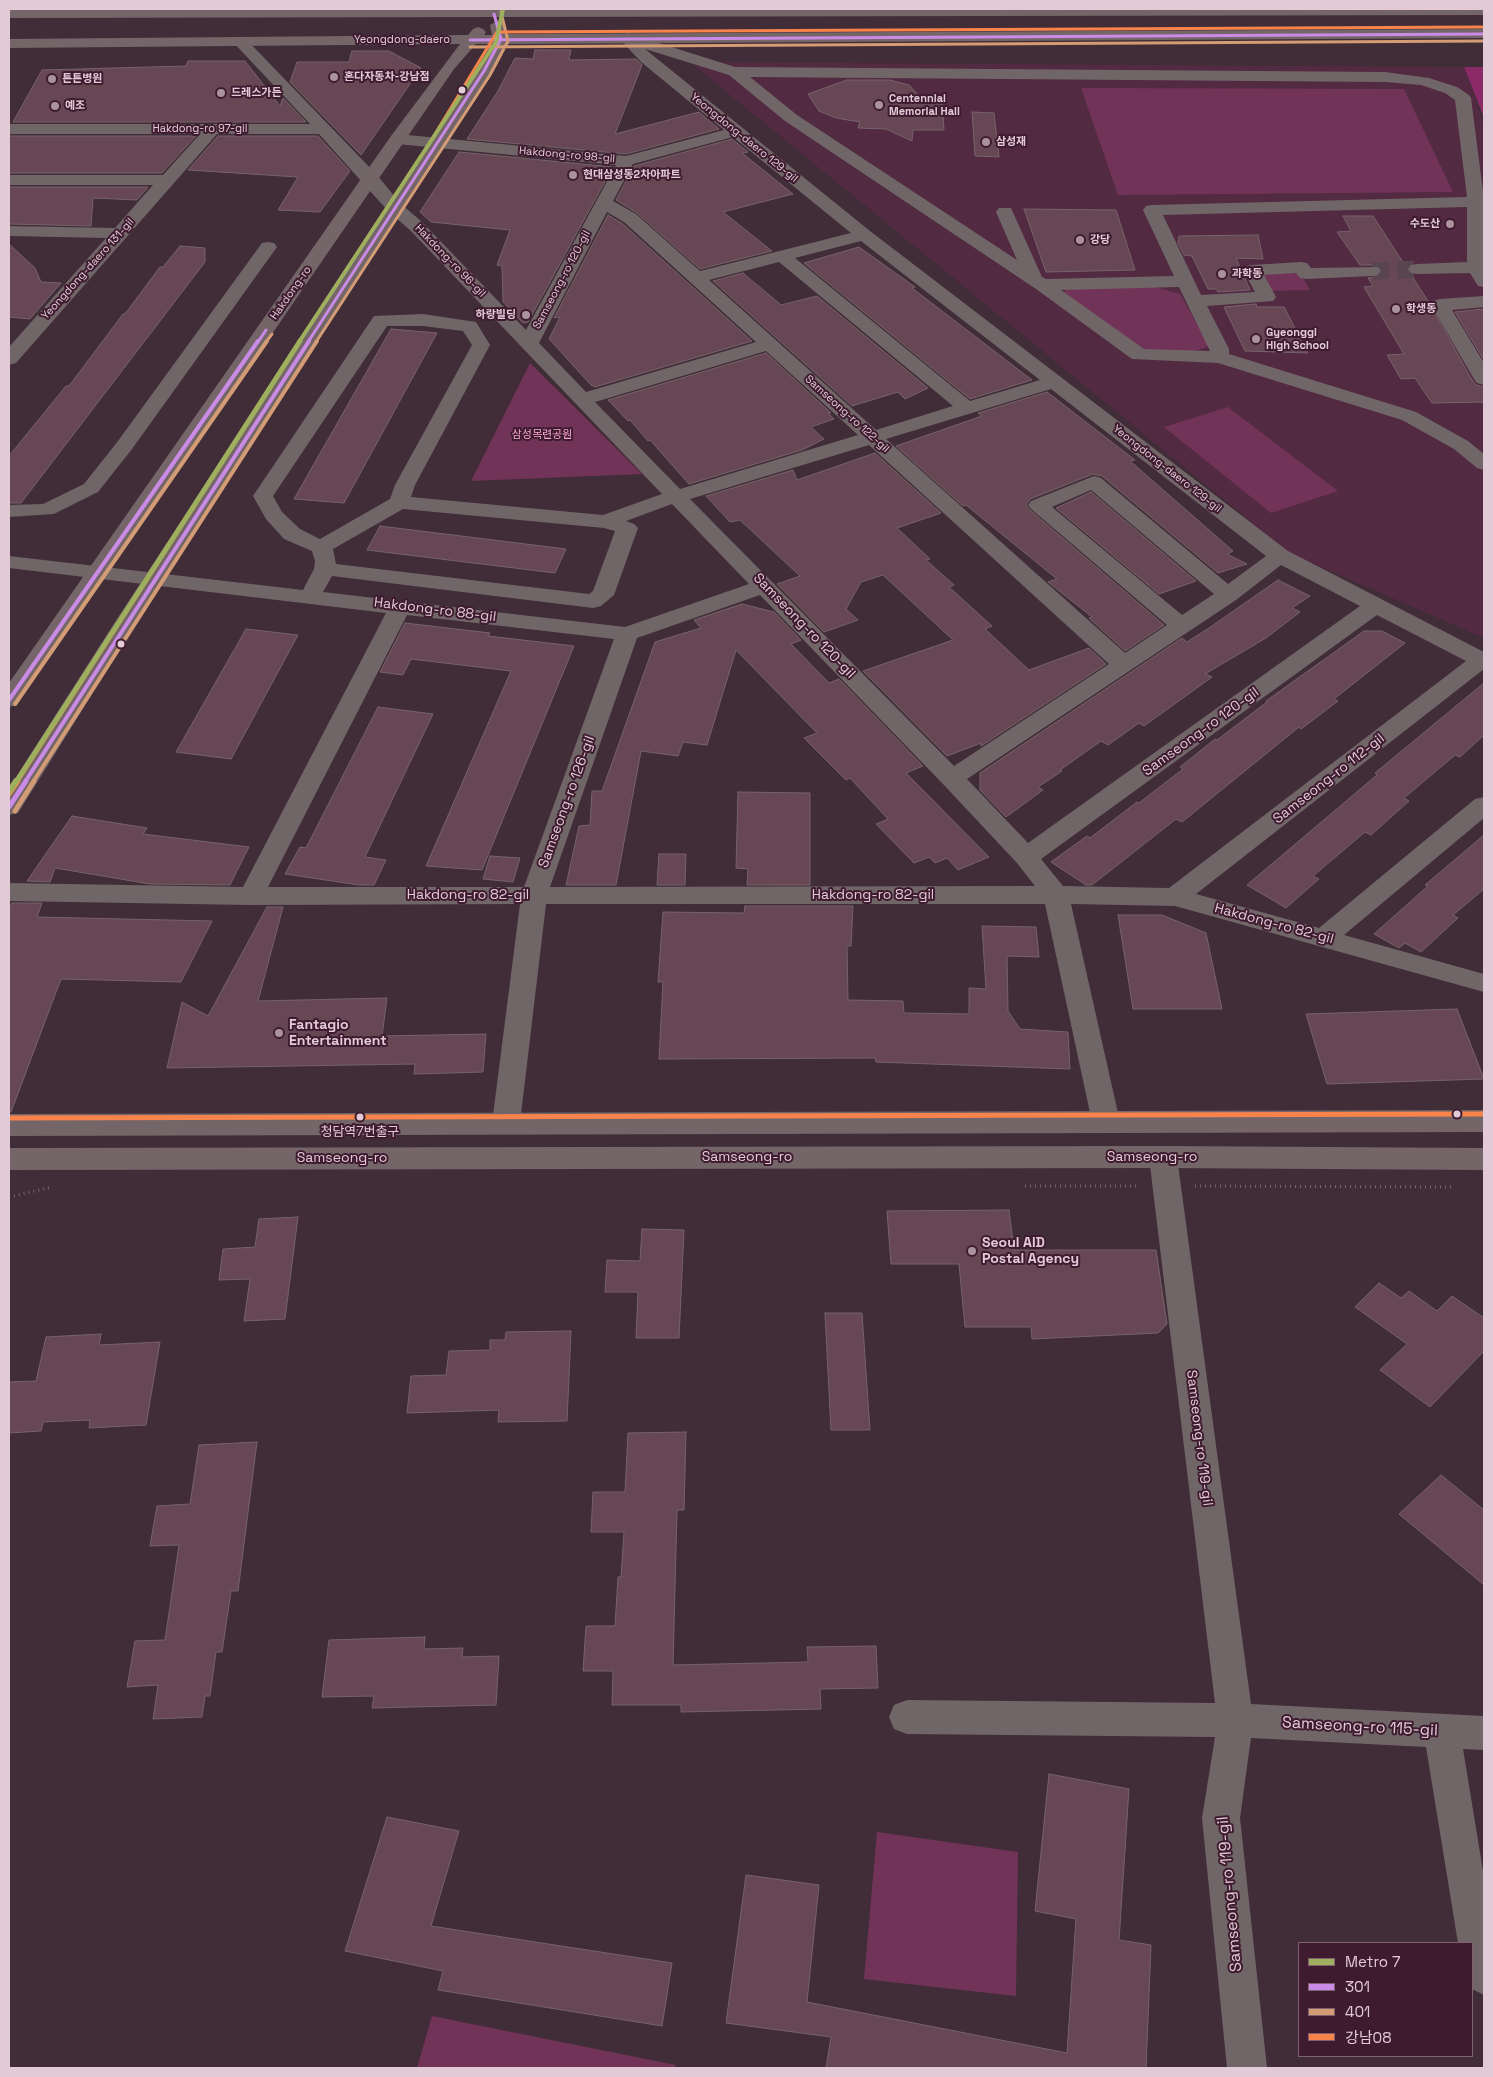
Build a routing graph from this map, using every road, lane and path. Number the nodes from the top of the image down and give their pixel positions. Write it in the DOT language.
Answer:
graph roads {
  1 [pos="1419,10"];
  2 [pos="304,11"];
  3 [pos="494,11"];
  4 [pos="823,11"];
  5 [pos="1484,11"];
  6 [pos="9,14"];
  7 [pos="1484,34"];
  8 [pos="627,38"];
  9 [pos="502,39"];
  10 [pos="470,40"];
  11 [pos="240,41"];
  12 [pos="9,43"];
  13 [pos="734,72"];
  14 [pos="9,129"];
  15 [pos="213,129"];
  16 [pos="324,129"];
  17 [pos="735,132"];
  18 [pos="397,139"];
  19 [pos="438,143"];
  20 [pos="626,161"];
  21 [pos="370,179"];
  22 [pos="9,180"];
  23 [pos="168,180"];
  24 [pos="603,202"];
  25 [pos="1476,202"];
  26 [pos="394,207"];
  27 [pos="1005,212"];
  28 [pos="9,231"];
  29 [pos="121,233"];
  30 [pos="864,234"];
  31 [pos="268,247"];
  32 [pos="782,256"];
  33 [pos="1417,270"];
  34 [pos="1372,271"];
  35 [pos="1480,275"];
  36 [pos="695,278"];
  37 [pos="1185,282"];
  38 [pos="1039,283"];
  39 [pos="1195,301"];
  40 [pos="1484,302"];
  41 [pos="529,343"];
  42 [pos="768,344"];
  43 [pos="1219,357"];
  44 [pos="9,360"];
  45 [pos="1484,379"];
  46 [pos="1054,382"];
  47 [pos="583,399"];
  48 [pos="967,408"];
  49 [pos="874,437"];
  50 [pos="1484,464"];
  51 [pos="676,497"];
  52 [pos="399,502"];
  53 [pos="9,511"];
  54 [pos="604,522"];
  55 [pos="321,547"];
  56 [pos="1280,556"];
  57 [pos="9,562"];
  58 [pos="325,569"];
  59 [pos="97,572"];
  60 [pos="155,578"];
  61 [pos="765,586"];
  62 [pos="1228,595"];
  63 [pos="310,596"];
  64 [pos="401,606"];
  65 [pos="1376,606"];
  66 [pos="1181,626"];
  67 [pos="627,634"];
  68 [pos="1483,661"];
  69 [pos="1123,664"];
  70 [pos="9,700"];
  71 [pos="952,778"];
  72 [pos="1484,805"];
  73 [pos="9,807"];
  74 [pos="1026,857"];
  75 [pos="9,892"];
  76 [pos="534,895"];
  77 [pos="1056,895"];
  78 [pos="251,896"];
  79 [pos="1175,897"];
  80 [pos="1324,938"];
  81 [pos="1484,984"];
  82 [pos="1484,1121"];
  83 [pos="1106,1122"];
  84 [pos="506,1123"];
  85 [pos="9,1125"];
  86 [pos="1163,1157"];
  87 [pos="9,1158"];
  88 [pos="1484,1159"];
  89 [pos="907,1717"];
  90 [pos="1235,1720"];
  91 [pos="1442,1731"];
  92 [pos="1484,1733"];
  93 [pos="1479,1925"];
  94 [pos="1484,1976"];
  95 [pos="1247,2068"];
  1 -- 4 [label="main road, Yeongdong-daero"];
  1 -- 5 [label="main road, Yeongdong-daero"];
  2 -- 3 [label="main road, Yeongdong-daero"];
  2 -- 6 [label="main road, Yeongdong-daero"];
  3 -- 4 [label="main road, Yeongdong-daero"];
  3 -- 9 [label="main road"];
  3 -- 10 [label="main road, Hakdong-ro"];
  7 -- 8 [label="main road, Yeongdong-daero"];
  8 -- 9 [label="main road, Yeongdong-daero"];
  8 -- 13 [label="street"];
  8 -- 17 [label="street, Yeongdong-daero 129-gil"];
  9 -- 10 [label="main road, Yeongdong-daero"];
  9 -- 19 [label="main road"];
  10 -- 11 [label="main road, Yeongdong-daero"];
  10 -- 18 [label="main road, Hakdong-ro"];
  11 -- 12 [label="main road, Yeongdong-daero"];
  11 -- 16 [label="street"];
  13 -- 25 [label="street"];
  13 -- 38 [label="street"];
  14 -- 15 [label="street, Hakdong-ro 97-gil"];
  15 -- 16 [label="street, Hakdong-ro 97-gil"];
  15 -- 23 [label="street, Yeongdong-daero 131-gil"];
  16 -- 21 [label="street"];
  17 -- 20 [label="street, Hakdong-ro 98-gil"];
  17 -- 30 [label="street, Yeongdong-daero 129-gil"];
  18 -- 19 [label="street, Hakdong-ro 98-gil"];
  18 -- 21 [label="main road, Hakdong-ro"];
  19 -- 20 [label="street, Hakdong-ro 98-gil"];
  19 -- 26 [label="main road"];
  20 -- 24 [label="street"];
  21 -- 26 [label="street, Hakdong-ro 96-gil"];
  21 -- 59 [label="main road, Hakdong-ro"];
  22 -- 23 [label="street"];
  23 -- 29 [label="street, Yeongdong-daero 131-gil"];
  24 -- 36 [label="street, Samseong-ro 122-gil"];
  24 -- 41 [label="street, Samseong-ro 120-gil"];
  25 -- 35 [label="street"];
  25 -- 37 [label="street"];
  26 -- 41 [label="street, Hakdong-ro 96-gil"];
  26 -- 60 [label="main road"];
  27 -- 38 [label="street"];
  28 -- 29 [label="street"];
  29 -- 44 [label="street, Yeongdong-daero 131-gil"];
  30 -- 32 [label="street"];
  30 -- 46 [label="street, Yeongdong-daero 129-gil"];
  31 -- 53 [label="street"];
  32 -- 36 [label="street"];
  32 -- 48 [label="street"];
  33 -- 35 [label="street"];
  34 -- 39 [label="street"];
  36 -- 42 [label="street, Samseong-ro 122-gil"];
  37 -- 38 [label="street"];
  37 -- 39 [label="street"];
  38 -- 43 [label="street"];
  39 -- 43 [label="street"];
  40 -- 45 [label="street"];
  41 -- 47 [label="street, Samseong-ro 120-gil"];
  42 -- 47 [label="street"];
  42 -- 49 [label="street, Samseong-ro 122-gil"];
  43 -- 50 [label="street"];
  46 -- 48 [label="street"];
  46 -- 56 [label="street, Yeongdong-daero 129-gil"];
  47 -- 51 [label="street, Samseong-ro 120-gil"];
  48 -- 49 [label="street"];
  49 -- 51 [label="street"];
  49 -- 69 [label="street, Samseong-ro 122-gil"];
  51 -- 54 [label="street"];
  51 -- 61 [label="street, Samseong-ro 120-gil"];
  52 -- 54 [label="street"];
  52 -- 55 [label="street"];
  52 -- 55 [label="street"];
  54 -- 58 [label="street"];
  55 -- 58 [label="street"];
  56 -- 62 [label="street"];
  56 -- 65 [label="street, Samseong-ro 112-gil"];
  57 -- 59 [label="street, Hakdong-ro 88-gil"];
  58 -- 63 [label="street"];
  59 -- 60 [label="street, Hakdong-ro 88-gil"];
  59 -- 70 [label="main road, Hakdong-ro"];
  60 -- 63 [label="street, Hakdong-ro 88-gil"];
  60 -- 73 [label="main road"];
  61 -- 67 [label="street, Hakdong-ro 88-gil"];
  61 -- 71 [label="street, Samseong-ro 120-gil"];
  62 -- 66 [label="street"];
  62 -- 66 [label="street"];
  63 -- 64 [label="street, Hakdong-ro 88-gil"];
  64 -- 67 [label="street, Hakdong-ro 88-gil"];
  64 -- 78 [label="street"];
  65 -- 68 [label="street, Samseong-ro 112-gil"];
  65 -- 74 [label="street, Samseong-ro 120-gil"];
  66 -- 69 [label="street"];
  67 -- 76 [label="street, Samseong-ro 126-gil"];
  68 -- 79 [label="street, Samseong-ro 112-gil"];
  69 -- 71 [label="street"];
  71 -- 74 [label="street, Samseong-ro 120-gil"];
  72 -- 80 [label="street"];
  74 -- 77 [label="street, Samseong-ro 120-gil"];
  75 -- 78 [label="street, Hakdong-ro 82-gil"];
  76 -- 77 [label="street, Hakdong-ro 82-gil"];
  76 -- 78 [label="street, Hakdong-ro 82-gil"];
  76 -- 84 [label="street, Samseong-ro 126-gil"];
  77 -- 79 [label="street, Hakdong-ro 82-gil"];
  77 -- 83 [label="street, Samseong-ro 120-gil"];
  79 -- 80 [label="street, Hakdong-ro 82-gil"];
  80 -- 81 [label="street, Hakdong-ro 82-gil"];
  82 -- 83 [label="main road"];
  83 -- 84 [label="main road"];
  84 -- 85 [label="main road"];
  86 -- 87 [label="main road, Samseong-ro"];
  86 -- 88 [label="main road, Samseong-ro"];
  86 -- 90 [label="street, Samseong-ro 119-gil"];
  89 -- 90 [label="street"];
  90 -- 91 [label="street, Samseong-ro 115-gil"];
  90 -- 95 [label="street, Samseong-ro 119-gil"];
  91 -- 92 [label="street, Samseong-ro 115-gil"];
  91 -- 93 [label="street"];
  93 -- 94 [label="street"];
}
